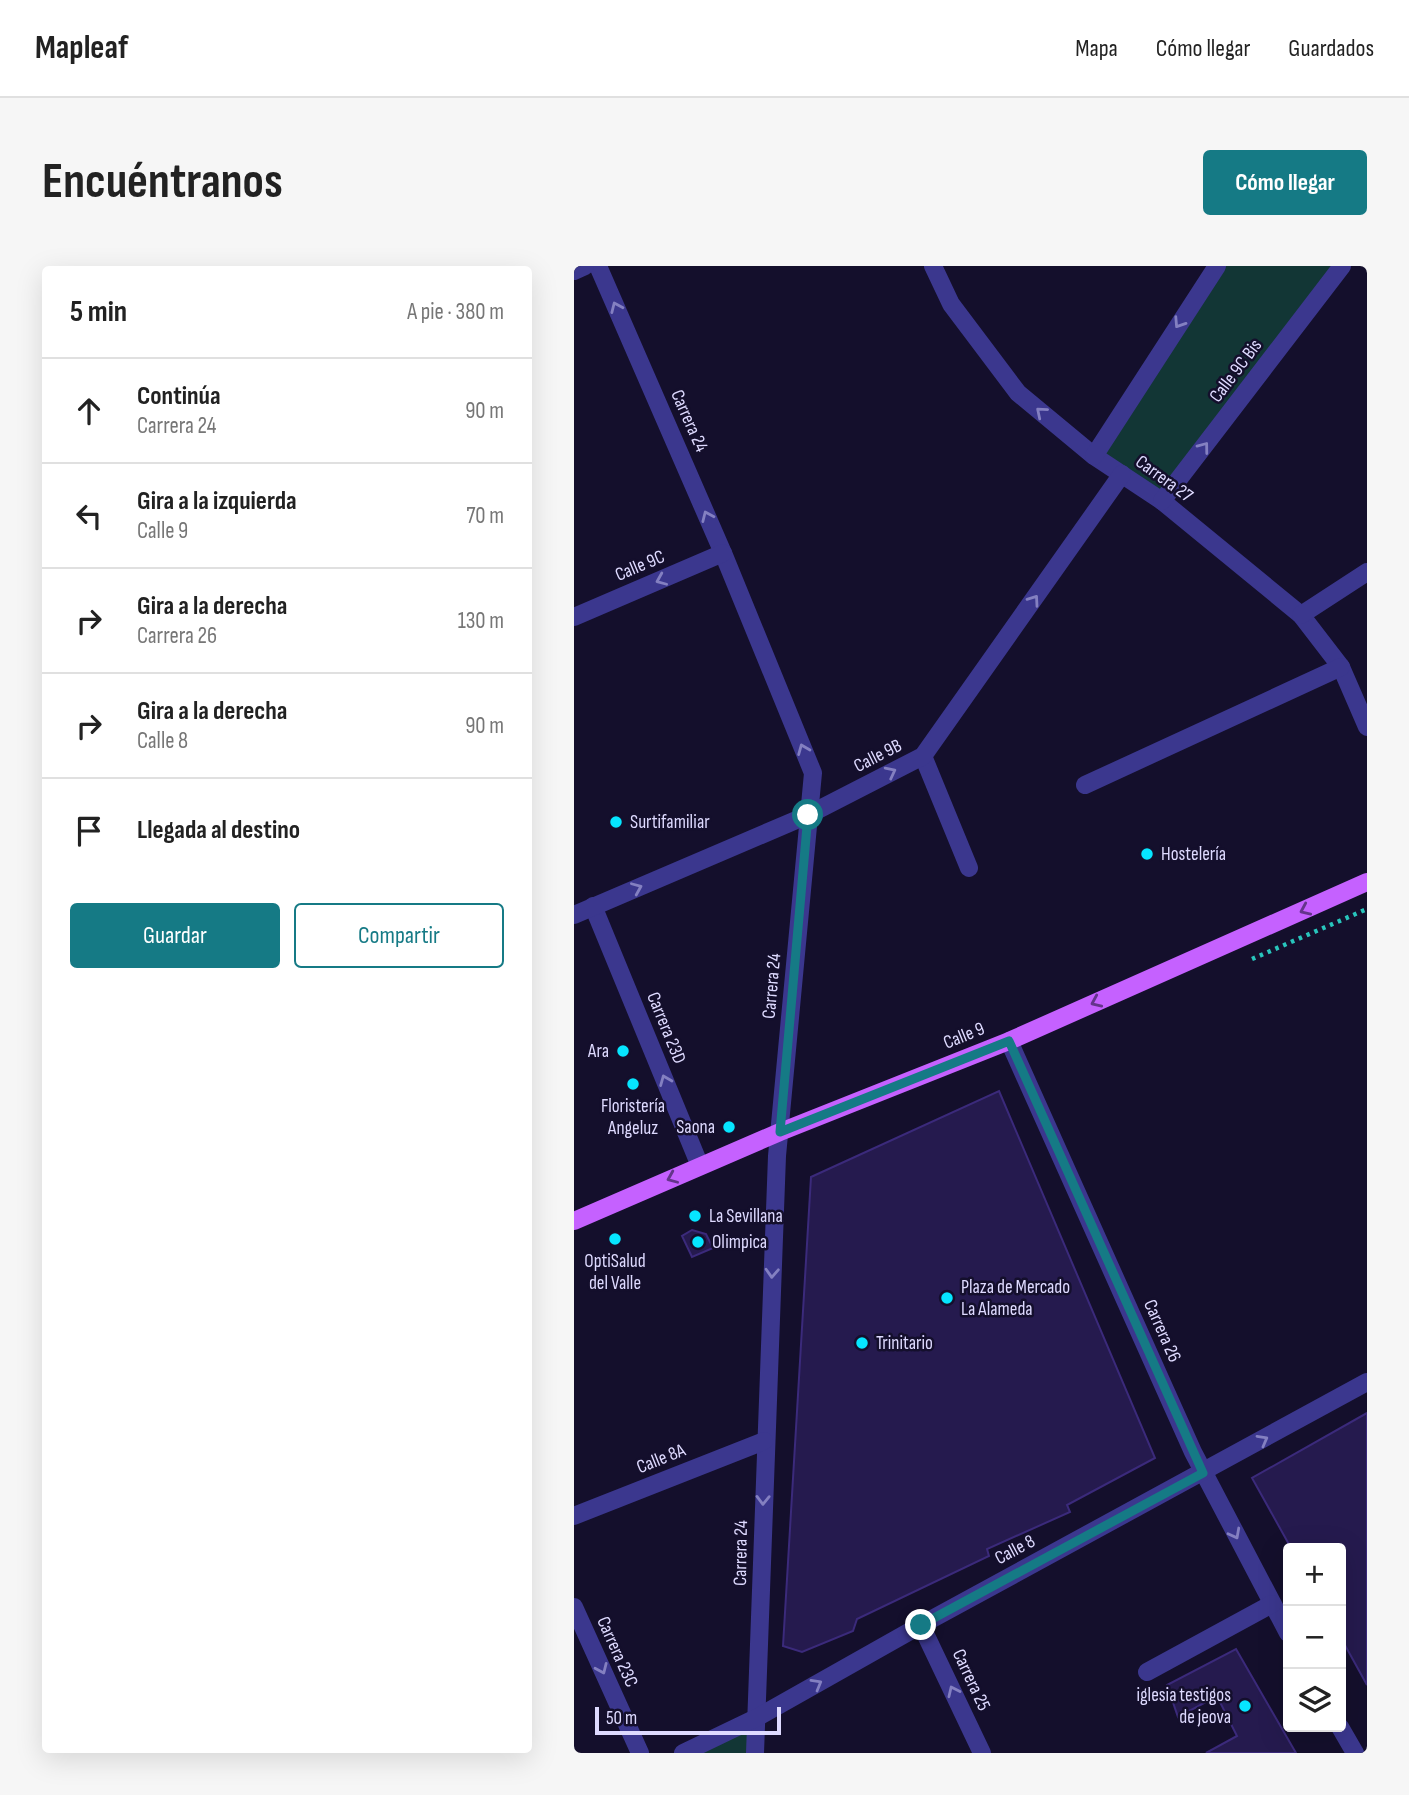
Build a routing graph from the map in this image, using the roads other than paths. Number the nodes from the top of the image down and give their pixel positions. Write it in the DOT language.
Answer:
graph roads {
  1 [pos="585,266"];
  2 [pos="598,266"];
  3 [pos="933,266"];
  4 [pos="1217,266"];
  5 [pos="1342,266"];
  6 [pos="574,271"];
  7 [pos="1094,456"];
  8 [pos="1122,474"];
  9 [pos="1162,501"];
  10 [pos="723,553"];
  11 [pos="1367,572"];
  12 [pos="1301,615"];
  13 [pos="574,617"];
  14 [pos="1341,667"];
  15 [pos="1367,727"];
  16 [pos="923,756"];
  17 [pos="1086,785"];
  18 [pos="808,815"];
  19 [pos="969,868"];
  20 [pos="1367,883"];
  21 [pos="593,906"];
  22 [pos="574,915"];
  23 [pos="1009,1041"];
  24 [pos="780,1132"];
  25 [pos="700,1166"];
  26 [pos="574,1221"];
  27 [pos="1367,1382"];
  28 [pos="764,1441"];
  29 [pos="1203,1473"];
  30 [pos="574,1516"];
  31 [pos="1272,1604"];
  32 [pos="574,1607"];
  33 [pos="1283,1624"];
  34 [pos="921,1625"];
  35 [pos="1147,1672"];
  36 [pos="758,1717"];
  37 [pos="1343,1732"];
  38 [pos="640,1753"];
  39 [pos="683,1753"];
  40 [pos="755,1753"];
  41 [pos="982,1753"];
  42 [pos="1355,1753"];
  1 -- 6 [label="street"];
  10 -- 2 [label="street, Carrera 24, one-way"];
  7 -- 3 [label="street, Carrera 27, one-way"];
  4 -- 7 [label="street, one-way"];
  9 -- 5 [label="street, Calle 9C Bis, one-way"];
  7 -- 8 [label="street, Carrera 27"];
  8 -- 9 [label="street, Carrera 27"];
  16 -- 8 [label="street, Calle 9B, one-way"];
  9 -- 12 [label="street, Carrera 27"];
  10 -- 13 [label="street, Calle 9C, one-way"];
  18 -- 10 [label="street, Carrera 24, one-way"];
  11 -- 12 [label="street"];
  12 -- 14 [label="street, Carrera 27"];
  14 -- 15 [label="street, Carrera 27"];
  14 -- 17 [label="street"];
  18 -- 16 [label="street, Calle 9B, one-way"];
  16 -- 19 [label="street"];
  21 -- 18 [label="street, Calle 9B, one-way"];
  18 -- 24 [label="street, Carrera 24"];
  20 -- 23 [label="main road, Calle 9, one-way"];
  21 -- 22 [label="street, Calle 9B"];
  25 -- 21 [label="street, Carrera 23D, one-way"];
  23 -- 24 [label="main road, Calle 9"];
  23 -- 29 [label="street, Carrera 26"];
  24 -- 25 [label="main road, Calle 9"];
  24 -- 28 [label="street, Carrera 24, one-way"];
  25 -- 26 [label="main road, Calle 9, one-way"];
  29 -- 27 [label="street, Calle 8, one-way"];
  28 -- 30 [label="street, Calle 8A"];
  28 -- 36 [label="street, Carrera 24, one-way"];
  29 -- 31 [label="street, Carrera 26, one-way"];
  29 -- 34 [label="street, Calle 8"];
  31 -- 33 [label="street, Carrera 26"];
  31 -- 35 [label="street"];
  32 -- 38 [label="street, Carrera 23C, one-way"];
  36 -- 34 [label="street, Calle 8, one-way"];
  41 -- 34 [label="street, Carrera 25, one-way"];
  36 -- 39 [label="street, Calle 8"];
  36 -- 40 [label="street, Carrera 24"];
  37 -- 42 [label="street"];
}
